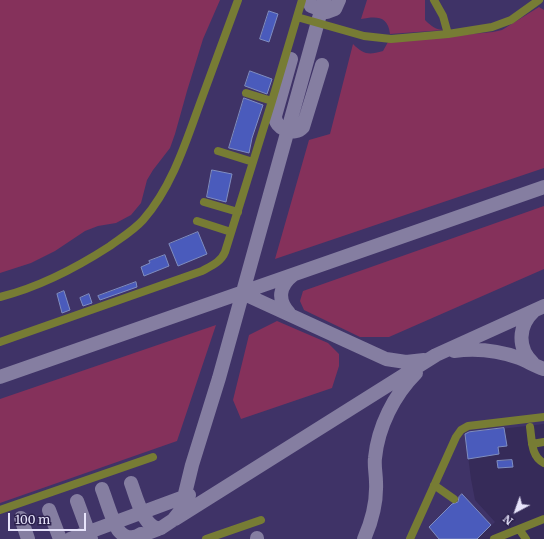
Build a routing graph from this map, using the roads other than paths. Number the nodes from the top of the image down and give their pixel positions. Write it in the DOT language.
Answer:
graph roads {
  1 [pos="238,0"];
  2 [pos="302,0"];
  3 [pos="434,0"];
  4 [pos="539,0"];
  5 [pos="542,0"];
  6 [pos="544,3"];
  7 [pos="297,17"];
  8 [pos="448,34"];
  9 [pos="246,93"];
  10 [pos="272,101"];
  11 [pos="218,151"];
  12 [pos="253,162"];
  13 [pos="204,202"];
  14 [pos="238,212"];
  15 [pos="197,221"];
  16 [pos="231,232"];
  17 [pos="0,297"];
  18 [pos="0,342"];
  19 [pos="544,417"];
  20 [pos="530,427"];
  21 [pos="544,442"];
  22 [pos="532,444"];
  23 [pos="153,457"];
  24 [pos="544,463"];
  25 [pos="434,485"];
  26 [pos="454,499"];
  27 [pos="0,510"];
  28 [pos="544,519"];
  29 [pos="261,520"];
  30 [pos="519,529"];
  31 [pos="412,538"];
  32 [pos="206,539"];
  33 [pos="494,539"];
  34 [pos="526,539"];
  1 -- 17 [label="lane"];
  2 -- 7 [label="lane"];
  3 -- 8 [label="lane"];
  4 -- 8 [label="lane"];
  5 -- 6 [label="lane"];
  7 -- 8 [label="lane"];
  7 -- 10 [label="lane"];
  9 -- 10 [label="lane"];
  10 -- 12 [label="lane"];
  11 -- 12 [label="lane"];
  12 -- 14 [label="lane"];
  13 -- 14 [label="lane"];
  14 -- 16 [label="lane"];
  15 -- 16 [label="lane"];
  16 -- 18 [label="lane"];
  19 -- 25 [label="lane"];
  20 -- 22 [label="lane"];
  21 -- 22 [label="lane"];
  22 -- 24 [label="lane"];
  23 -- 27 [label="lane"];
  25 -- 26 [label="lane"];
  25 -- 31 [label="lane"];
  28 -- 30 [label="lane"];
  29 -- 32 [label="lane"];
  30 -- 33 [label="lane"];
  30 -- 34 [label="lane"];
}
